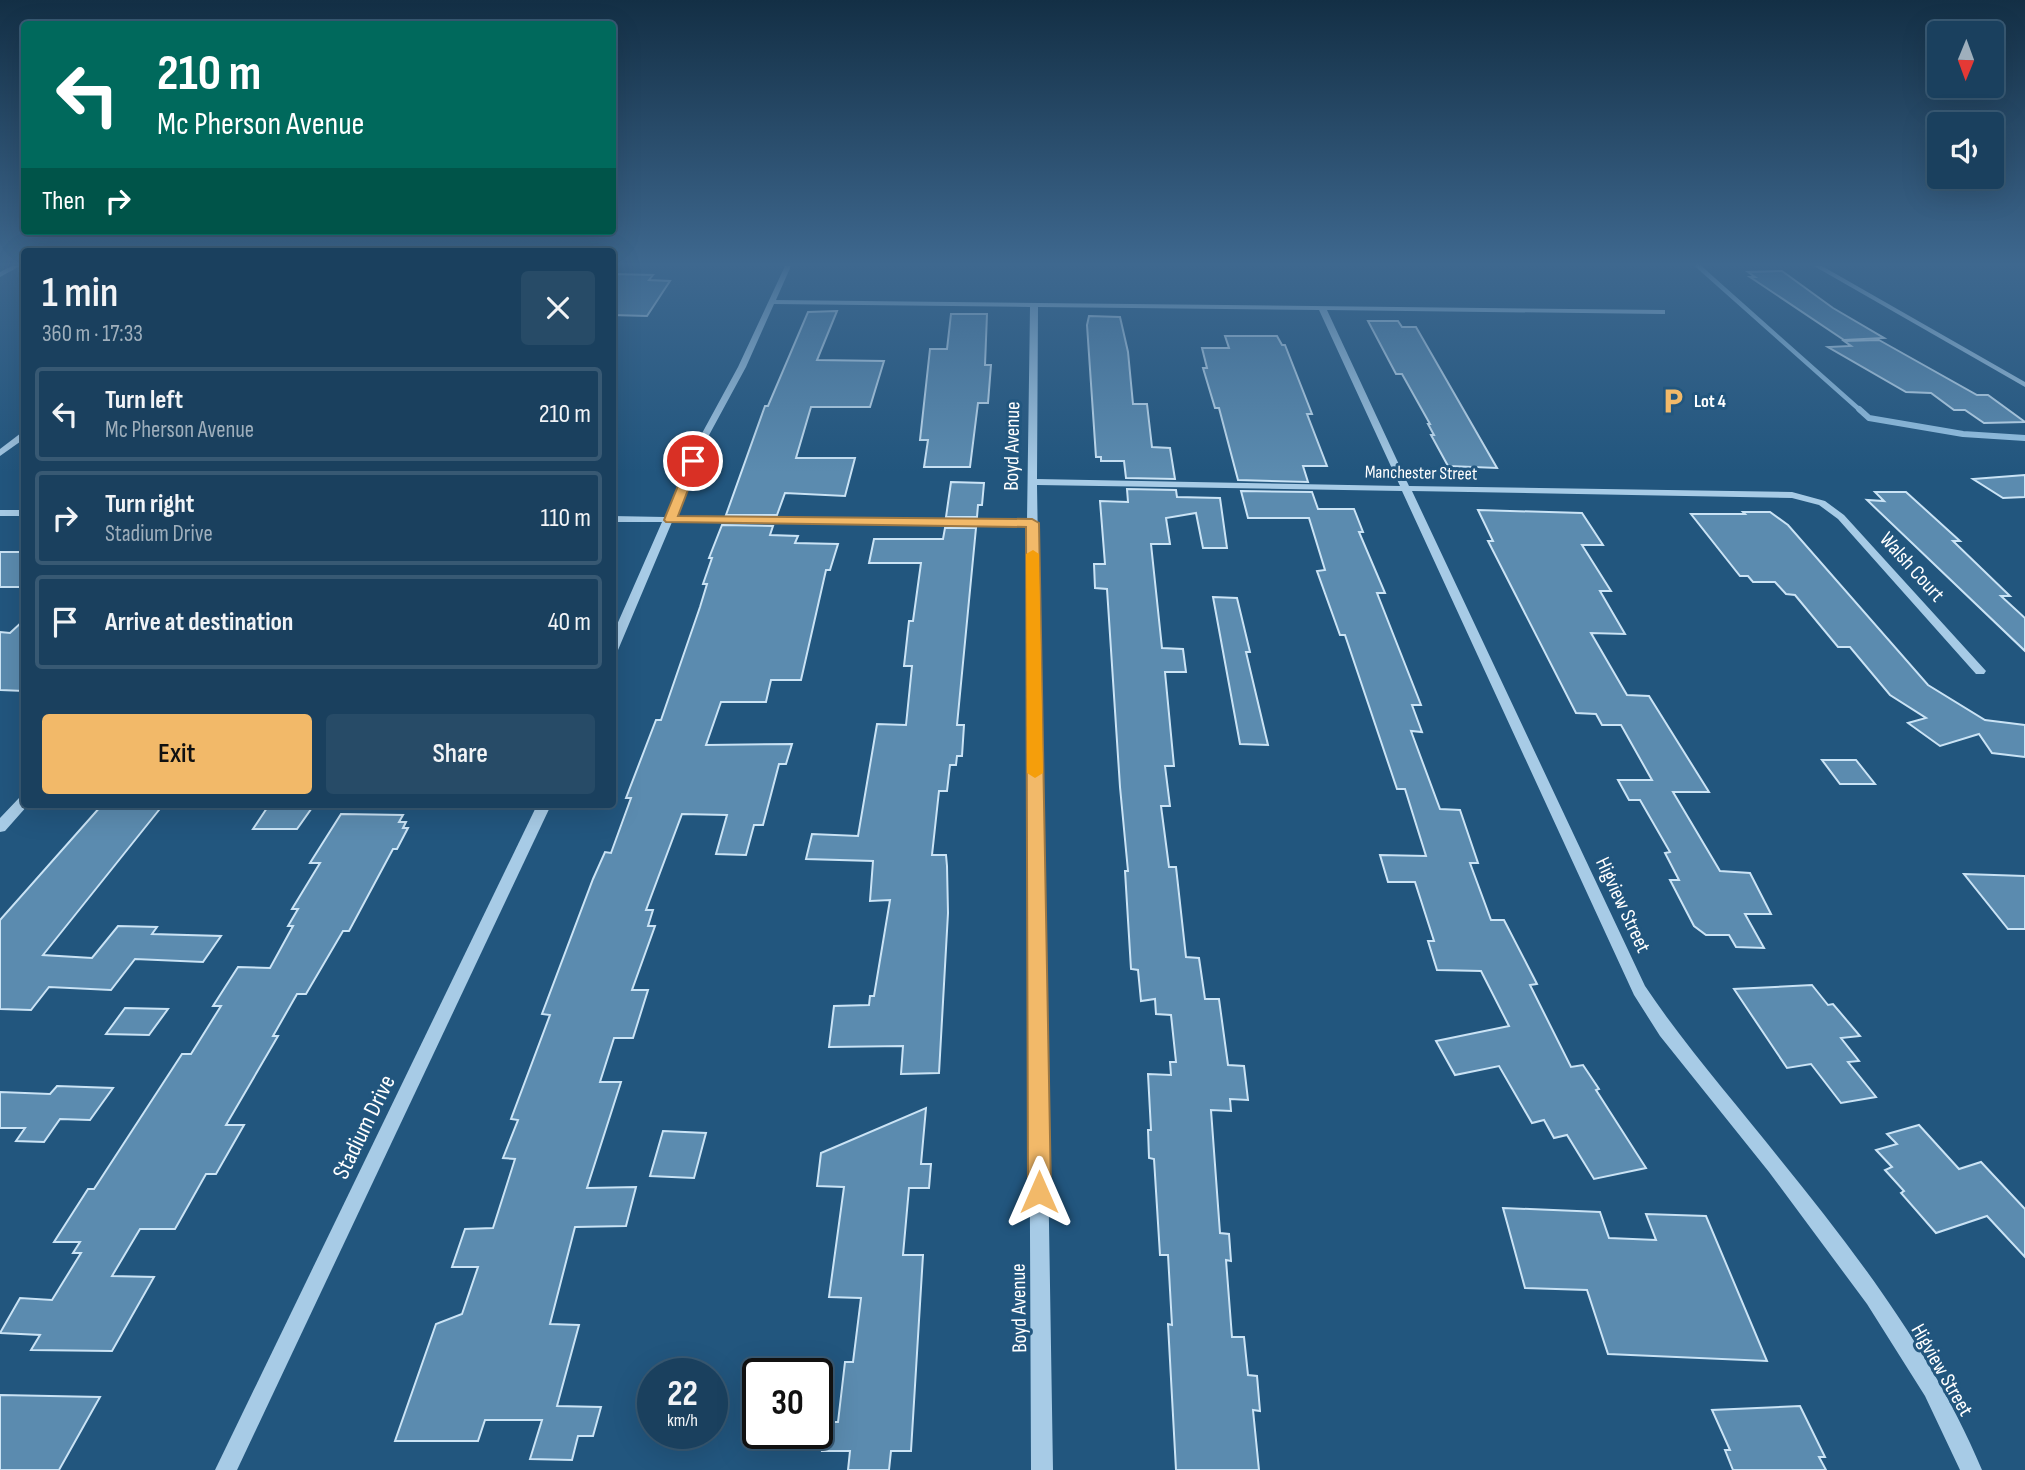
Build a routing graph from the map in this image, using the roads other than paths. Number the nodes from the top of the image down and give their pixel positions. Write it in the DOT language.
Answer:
graph roads {
  1 [pos="757,335"];
  2 [pos="1034,335"];
  3 [pos="1334,335"];
  4 [pos="1937,335"];
  5 [pos="2025,385"];
  6 [pos="21,437"];
  7 [pos="0,453"];
  8 [pos="1032,482"];
  9 [pos="1407,489"];
  10 [pos="1809,498"];
  11 [pos="0,513"];
  12 [pos="21,513"];
  13 [pos="616,519"];
  14 [pos="670,520"];
  15 [pos="1032,523"];
  16 [pos="616,641"];
  17 [pos="1980,671"];
  18 [pos="21,804"];
  19 [pos="543,808"];
  20 [pos="0,827"];
  21 [pos="226,1470"];
  22 [pos="1042,1470"];
  23 [pos="1971,1470"];
  1 -- 14 [label="street"];
  2 -- 8 [label="street, Boyd Avenue"];
  3 -- 9 [label="street, Higview Street"];
  4 -- 5 [label="street"];
  6 -- 7 [label="street"];
  8 -- 9 [label="street, Manchester Street"];
  8 -- 15 [label="street, Boyd Avenue"];
  9 -- 10 [label="street, Manchester Street"];
  9 -- 23 [label="street, Higview Street"];
  10 -- 17 [label="street, Walsh Court"];
  11 -- 12 [label="street"];
  13 -- 14 [label="street"];
  14 -- 15 [label="street"];
  14 -- 16 [label="street"];
  15 -- 22 [label="street, Boyd Avenue"];
  18 -- 20 [label="street"];
  19 -- 21 [label="street, Stadium Drive"];
}
